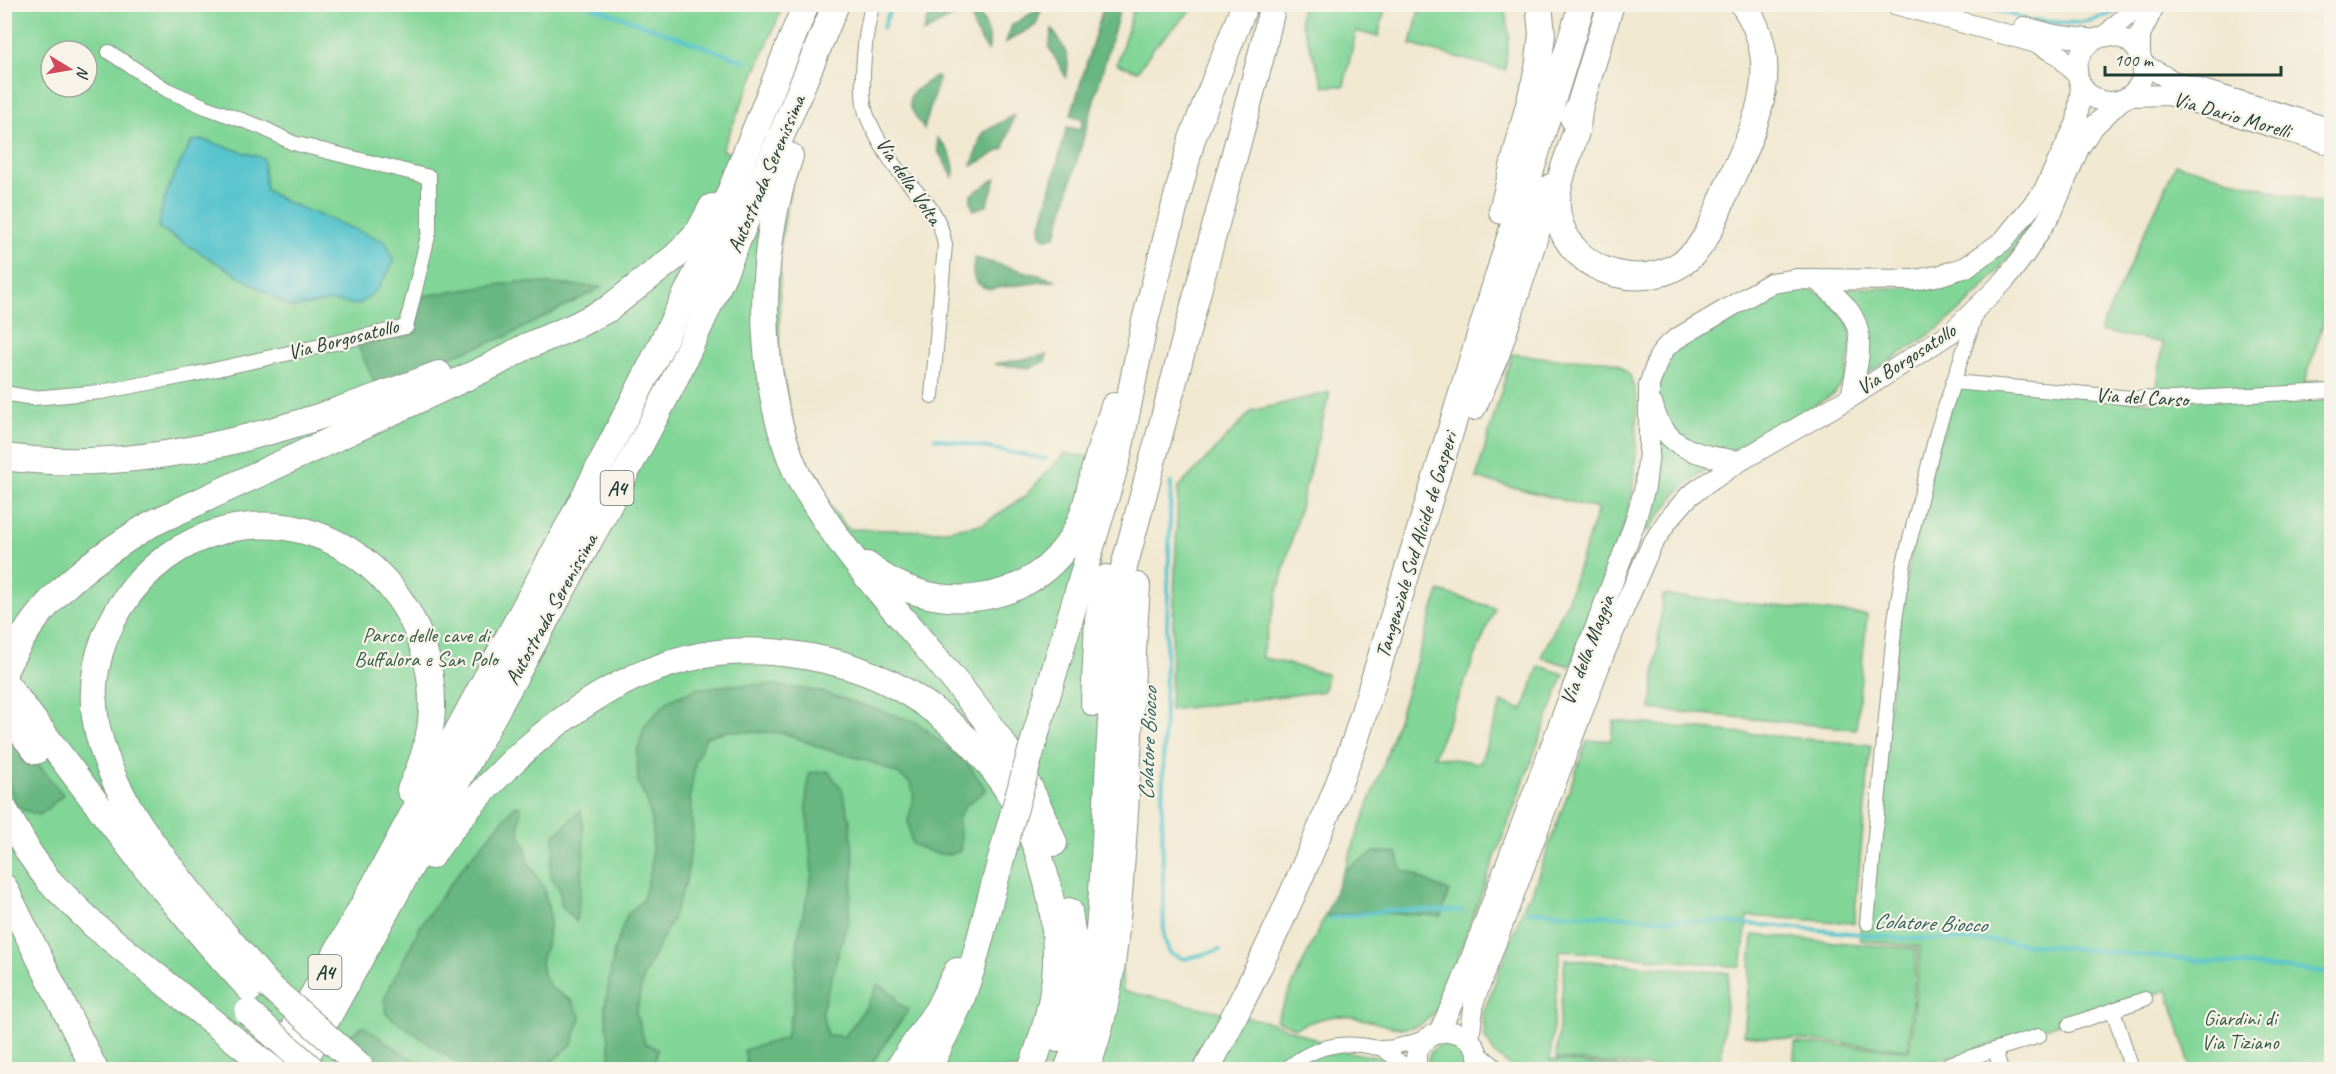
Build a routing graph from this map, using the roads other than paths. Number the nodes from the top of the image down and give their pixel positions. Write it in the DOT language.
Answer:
graph roads {
  1 [pos="806,4"];
  2 [pos="836,4"];
  3 [pos="873,4"];
  4 [pos="1245,4"];
  5 [pos="1273,4"];
  6 [pos="1282,4"];
  7 [pos="1532,4"];
  8 [pos="1539,4"];
  9 [pos="1582,4"];
  10 [pos="1595,4"];
  11 [pos="1611,4"];
  12 [pos="1743,4"];
  13 [pos="1895,4"];
  14 [pos="1944,4"];
  15 [pos="2139,4"];
  16 [pos="2155,4"];
  17 [pos="1266,37"];
  18 [pos="2100,38"];
  19 [pos="1540,46"];
  20 [pos="109,52"];
  21 [pos="817,52"];
  22 [pos="2142,60"];
  23 [pos="2079,80"];
  24 [pos="2125,98"];
  25 [pos="1580,104"];
  26 [pos="759,124"];
  27 [pos="2331,129"];
  28 [pos="2331,145"];
  29 [pos="1815,279"];
  30 [pos="1978,308"];
  31 [pos="1145,321"];
  32 [pos="1937,343"];
  33 [pos="525,347"];
  34 [pos="1487,347"];
  35 [pos="1961,354"];
  36 [pos="1953,382"];
  37 [pos="1649,385"];
  38 [pos="2331,391"];
  39 [pos="4,393"];
  40 [pos="932,396"];
  41 [pos="1851,397"];
  42 [pos="4,457"];
  43 [pos="1740,461"];
  44 [pos="1136,524"];
  45 [pos="841,543"];
  46 [pos="9,661"];
  47 [pos="4,681"];
  48 [pos="4,711"];
  49 [pos="4,809"];
  50 [pos="380,875"];
  51 [pos="4,887"];
  52 [pos="992,891"];
  53 [pos="388,910"];
  54 [pos="1867,923"];
  55 [pos="1076,960"];
  56 [pos="258,998"];
  57 [pos="2145,999"];
  58 [pos="2113,1010"];
  59 [pos="2069,1024"];
  60 [pos="1434,1034"];
  61 [pos="2039,1036"];
  62 [pos="1381,1048"];
  63 [pos="1995,1050"];
  64 [pos="1475,1053"];
  65 [pos="1949,1064"];
  66 [pos="355,1068"];
  67 [pos="96,1070"];
  68 [pos="272,1070"];
  69 [pos="299,1070"];
  70 [pos="314,1070"];
  71 [pos="897,1070"];
  72 [pos="928,1070"];
  73 [pos="1031,1070"];
  74 [pos="1047,1070"];
  75 [pos="1067,1070"];
  76 [pos="1086,1070"];
  77 [pos="1206,1070"];
  78 [pos="1223,1070"];
  79 [pos="1285,1070"];
  80 [pos="1411,1070"];
  81 [pos="1417,1070"];
  82 [pos="1500,1070"];
  83 [pos="2001,1070"];
  84 [pos="2132,1070"];
  1 -- 26 [label="highway, Autostrada Serenissima / A4"];
  2 -- 21 [label="highway, Autostrada Serenissima / A4"];
  3 -- 40 [label="street, Via della Volta"];
  4 -- 31 [label="highway"];
  5 -- 17 [label="highway"];
  6 -- 17 [label="highway"];
  7 -- 19 [label="highway"];
  8 -- 19 [label="highway"];
  9 -- 34 [label="highway, Tangenziale Sud Alcide de Gasperi"];
  10 -- 34 [label="highway, Tangenziale Sud Alcide de Gasperi"];
  11 -- 25 [label="highway"];
  12 -- 25 [label="highway"];
  13 -- 23 [label="street"];
  14 -- 18 [label="street"];
  15 -- 18 [label="street"];
  16 -- 22 [label="street"];
  17 -- 44 [label="highway"];
  18 -- 22 [label="street"];
  18 -- 23 [label="street"];
  19 -- 34 [label="highway"];
  20 -- 39 [label="street, Via Borgosatollo"];
  21 -- 45 [label="highway"];
  21 -- 53 [label="highway, Autostrada Serenissima / A4"];
  22 -- 24 [label="street"];
  22 -- 27 [label="street, Via Dario Morelli"];
  23 -- 24 [label="street"];
  23 -- 29 [label="street"];
  24 -- 28 [label="street, Via Dario Morelli"];
  24 -- 30 [label="street, Via Borgosatollo"];
  25 -- 34 [label="highway"];
  26 -- 33 [label="highway"];
  26 -- 50 [label="highway, Autostrada Serenissima / A4"];
  29 -- 37 [label="street"];
  29 -- 41 [label="street, Via Borgosatollo"];
  30 -- 32 [label="street, Via Borgosatollo"];
  30 -- 35 [label="street"];
  31 -- 45 [label="highway"];
  31 -- 52 [label="highway, bridge"];
  32 -- 35 [label="street"];
  32 -- 41 [label="street, Via Borgosatollo"];
  33 -- 42 [label="highway"];
  33 -- 46 [label="highway"];
  34 -- 77 [label="highway, Tangenziale Sud Alcide de Gasperi"];
  34 -- 78 [label="highway, Tangenziale Sud Alcide de Gasperi"];
  35 -- 36 [label="street"];
  36 -- 38 [label="street, Via del Carso"];
  36 -- 54 [label="street"];
  37 -- 43 [label="street"];
  37 -- 60 [label="street, Via della Maggia"];
  41 -- 43 [label="street, Via della Maggia"];
  43 -- 64 [label="street, Via della Maggia"];
  44 -- 55 [label="highway"];
  44 -- 75 [label="highway"];
  44 -- 76 [label="highway"];
  45 -- 55 [label="highway"];
  47 -- 56 [label="highway"];
  48 -- 56 [label="highway"];
  49 -- 68 [label="highway, bridge"];
  50 -- 56 [label="highway"];
  50 -- 68 [label="highway, Autostrada Serenissima / A4"];
  51 -- 67 [label="highway"];
  52 -- 71 [label="highway"];
  52 -- 72 [label="highway"];
  53 -- 69 [label="highway, Autostrada Serenissima / A4"];
  53 -- 73 [label="highway"];
  55 -- 74 [label="highway"];
  56 -- 66 [label="highway"];
  56 -- 70 [label="highway, bridge"];
  57 -- 58 [label="street"];
  58 -- 59 [label="street"];
  58 -- 84 [label="street"];
  60 -- 62 [label="street"];
  60 -- 64 [label="street"];
  60 -- 81 [label="street, Via della Maggia"];
  61 -- 63 [label="street"];
  62 -- 79 [label="street"];
  62 -- 80 [label="street"];
  63 -- 65 [label="street"];
  63 -- 83 [label="street"];
  64 -- 82 [label="street"];
}
